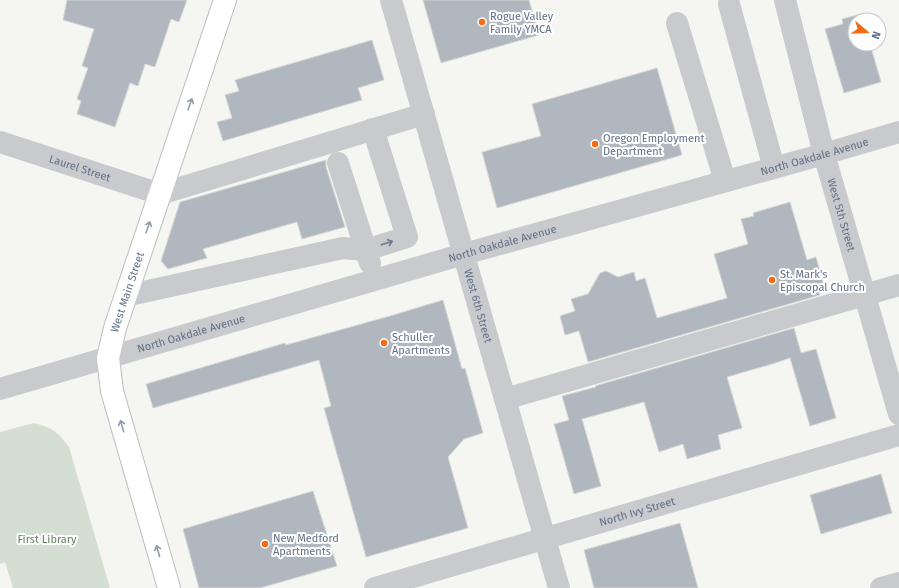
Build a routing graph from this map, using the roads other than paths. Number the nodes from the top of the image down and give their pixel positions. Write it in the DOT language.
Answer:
graph roads {
  1 [pos="225,0"];
  2 [pos="391,0"];
  3 [pos="785,0"];
  4 [pos="729,4"];
  5 [pos="677,23"];
  6 [pos="424,114"];
  7 [pos="373,129"];
  8 [pos="899,132"];
  9 [pos="0,142"];
  10 [pos="824,154"];
  11 [pos="338,163"];
  12 [pos="774,168"];
  13 [pos="725,181"];
  14 [pos="160,194"];
  15 [pos="366,250"];
  16 [pos="464,254"];
  17 [pos="375,280"];
  18 [pos="899,284"];
  19 [pos="865,294"];
  20 [pos="125,296"];
  21 [pos="108,358"];
  22 [pos="0,389"];
  23 [pos="505,399"];
  24 [pos="899,414"];
  25 [pos="899,435"];
  26 [pos="545,538"];
  27 [pos="899,583"];
  28 [pos="169,588"];
  29 [pos="375,588"];
  30 [pos="559,588"];
  31 [pos="881,588"];
  14 -- 1 [label="main road, West Main Street, one-way"];
  2 -- 6 [label="street, West 6th Street"];
  3 -- 10 [label="street, West 5th Street"];
  4 -- 12 [label="street"];
  5 -- 13 [label="street"];
  6 -- 7 [label="street"];
  6 -- 16 [label="street, West 6th Street"];
  7 -- 14 [label="street"];
  15 -- 7 [label="street, one-way"];
  8 -- 10 [label="street, North Oakdale Avenue"];
  9 -- 14 [label="street, Laurel Street"];
  10 -- 12 [label="street, North Oakdale Avenue"];
  10 -- 19 [label="street, West 5th Street"];
  11 -- 15 [label="street"];
  12 -- 13 [label="street, North Oakdale Avenue"];
  13 -- 16 [label="street, North Oakdale Avenue"];
  20 -- 14 [label="main road, West Main Street, one-way"];
  15 -- 17 [label="street"];
  15 -- 20 [label="street"];
  16 -- 17 [label="street, North Oakdale Avenue"];
  16 -- 23 [label="street, West 6th Street"];
  17 -- 21 [label="street, North Oakdale Avenue"];
  18 -- 19 [label="street"];
  19 -- 23 [label="street"];
  19 -- 24 [label="street, West 5th Street"];
  20 -- 21 [label="main road, West Main Street"];
  21 -- 22 [label="street, North Oakdale Avenue"];
  28 -- 21 [label="main road, West Main Street, one-way"];
  23 -- 26 [label="street, West 6th Street"];
  25 -- 26 [label="street, North Ivy Street"];
  26 -- 29 [label="street, North Ivy Street"];
  26 -- 30 [label="street, West 6th Street"];
  27 -- 31 [label="street"];
}
